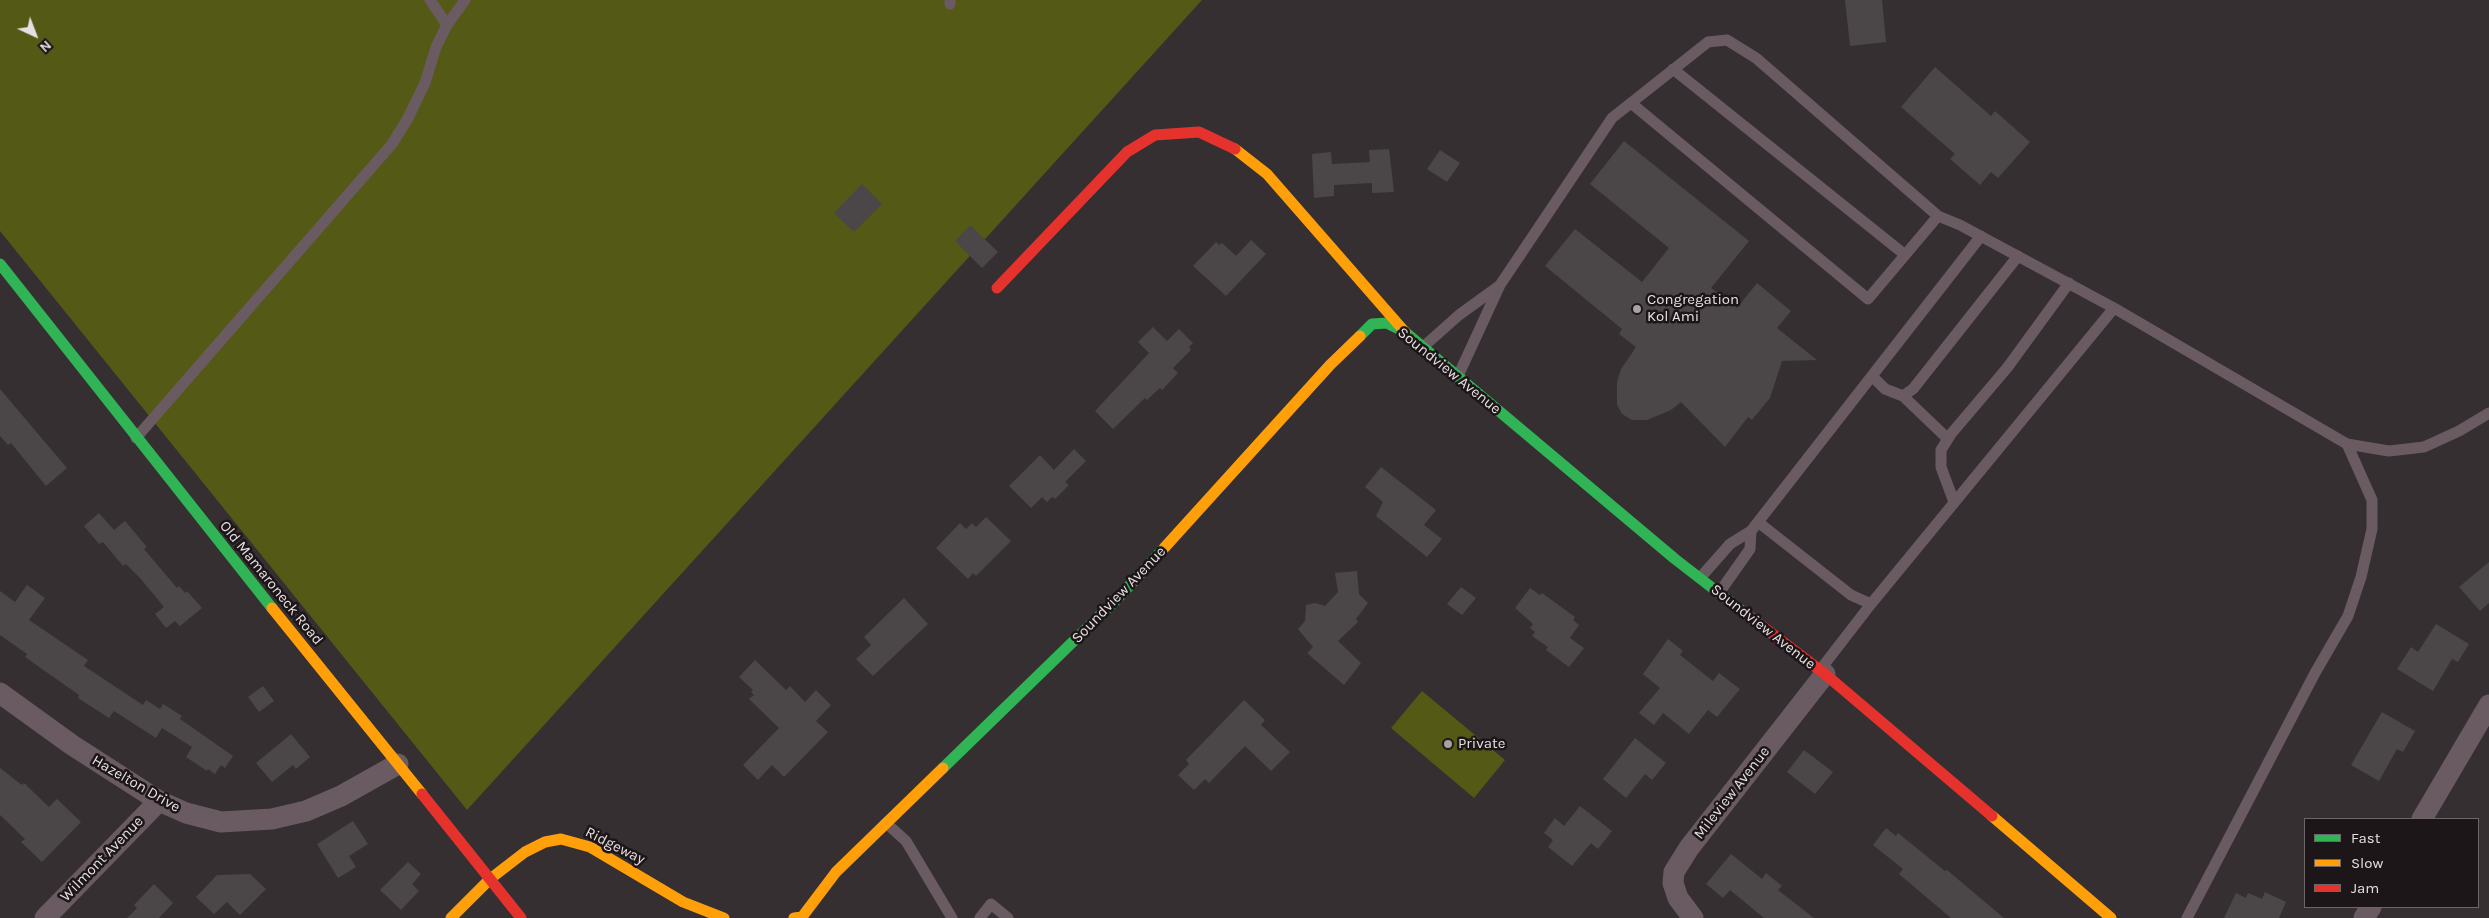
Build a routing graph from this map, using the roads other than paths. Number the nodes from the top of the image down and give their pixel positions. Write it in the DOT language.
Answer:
graph roads {
  1 [pos="430,0"];
  2 [pos="465,0"];
  3 [pos="447,25"];
  4 [pos="1673,69"];
  5 [pos="1631,103"];
  6 [pos="1938,216"];
  7 [pos="1981,236"];
  8 [pos="1904,254"];
  9 [pos="2018,256"];
  10 [pos="0,264"];
  11 [pos="2069,283"];
  12 [pos="1500,285"];
  13 [pos="997,288"];
  14 [pos="2114,308"];
  15 [pos="1405,332"];
  16 [pos="1423,347"];
  17 [pos="1458,376"];
  18 [pos="1872,376"];
  19 [pos="1904,396"];
  20 [pos="2489,413"];
  21 [pos="136,438"];
  22 [pos="1948,439"];
  23 [pos="2346,444"];
  24 [pos="1954,502"];
  25 [pos="1755,526"];
  26 [pos="1700,578"];
  27 [pos="1719,592"];
  28 [pos="1871,604"];
  29 [pos="1822,672"];
  30 [pos="0,693"];
  31 [pos="2489,705"];
  32 [pos="398,764"];
  33 [pos="159,801"];
  34 [pos="2423,818"];
  35 [pos="886,823"];
  36 [pos="490,879"];
  37 [pos="45,918"];
  38 [pos="451,918"];
  39 [pos="521,918"];
  40 [pos="724,918"];
  41 [pos="799,918"];
  42 [pos="952,918"];
  43 [pos="980,918"];
  44 [pos="1008,918"];
  45 [pos="1693,918"];
  46 [pos="2111,918"];
  47 [pos="2187,918"];
  1 -- 3 [label="lane"];
  2 -- 3 [label="lane"];
  3 -- 21 [label="lane"];
  4 -- 5 [label="lane"];
  4 -- 6 [label="lane"];
  4 -- 8 [label="lane"];
  5 -- 8 [label="lane"];
  5 -- 12 [label="lane"];
  6 -- 7 [label="lane"];
  6 -- 8 [label="lane"];
  7 -- 9 [label="lane"];
  7 -- 18 [label="lane"];
  9 -- 11 [label="lane"];
  9 -- 19 [label="lane"];
  10 -- 21 [label="street, Old Mamaroneck Road"];
  11 -- 14 [label="lane"];
  11 -- 22 [label="lane"];
  12 -- 16 [label="lane"];
  12 -- 17 [label="lane"];
  13 -- 15 [label="street"];
  14 -- 23 [label="lane"];
  14 -- 24 [label="lane"];
  15 -- 16 [label="street, Soundview Avenue"];
  15 -- 35 [label="street, Soundview Avenue"];
  16 -- 17 [label="street, Soundview Avenue"];
  17 -- 26 [label="street, Soundview Avenue"];
  18 -- 19 [label="lane"];
  18 -- 25 [label="lane"];
  19 -- 22 [label="lane"];
  20 -- 23 [label="lane"];
  21 -- 32 [label="street, Old Mamaroneck Road"];
  22 -- 24 [label="lane"];
  23 -- 47 [label="lane"];
  24 -- 28 [label="lane"];
  25 -- 26 [label="lane"];
  25 -- 27 [label="lane"];
  25 -- 28 [label="lane"];
  26 -- 27 [label="street, Soundview Avenue"];
  27 -- 29 [label="street, Soundview Avenue"];
  28 -- 29 [label="lane"];
  29 -- 45 [label="street, Mileview Avenue"];
  29 -- 46 [label="street, Soundview Avenue"];
  30 -- 33 [label="street, Hazelton Drive"];
  31 -- 34 [label="street"];
  32 -- 33 [label="street, Hazelton Drive"];
  32 -- 36 [label="street, Old Mamaroneck Road"];
  33 -- 37 [label="street, Wilmont Avenue"];
  35 -- 41 [label="street, Soundview Avenue"];
  35 -- 42 [label="lane"];
  36 -- 38 [label="street, Ridgeway"];
  36 -- 39 [label="street, Old Mamaroneck Road"];
  36 -- 40 [label="street, Ridgeway"];
  43 -- 44 [label="lane"];
}
